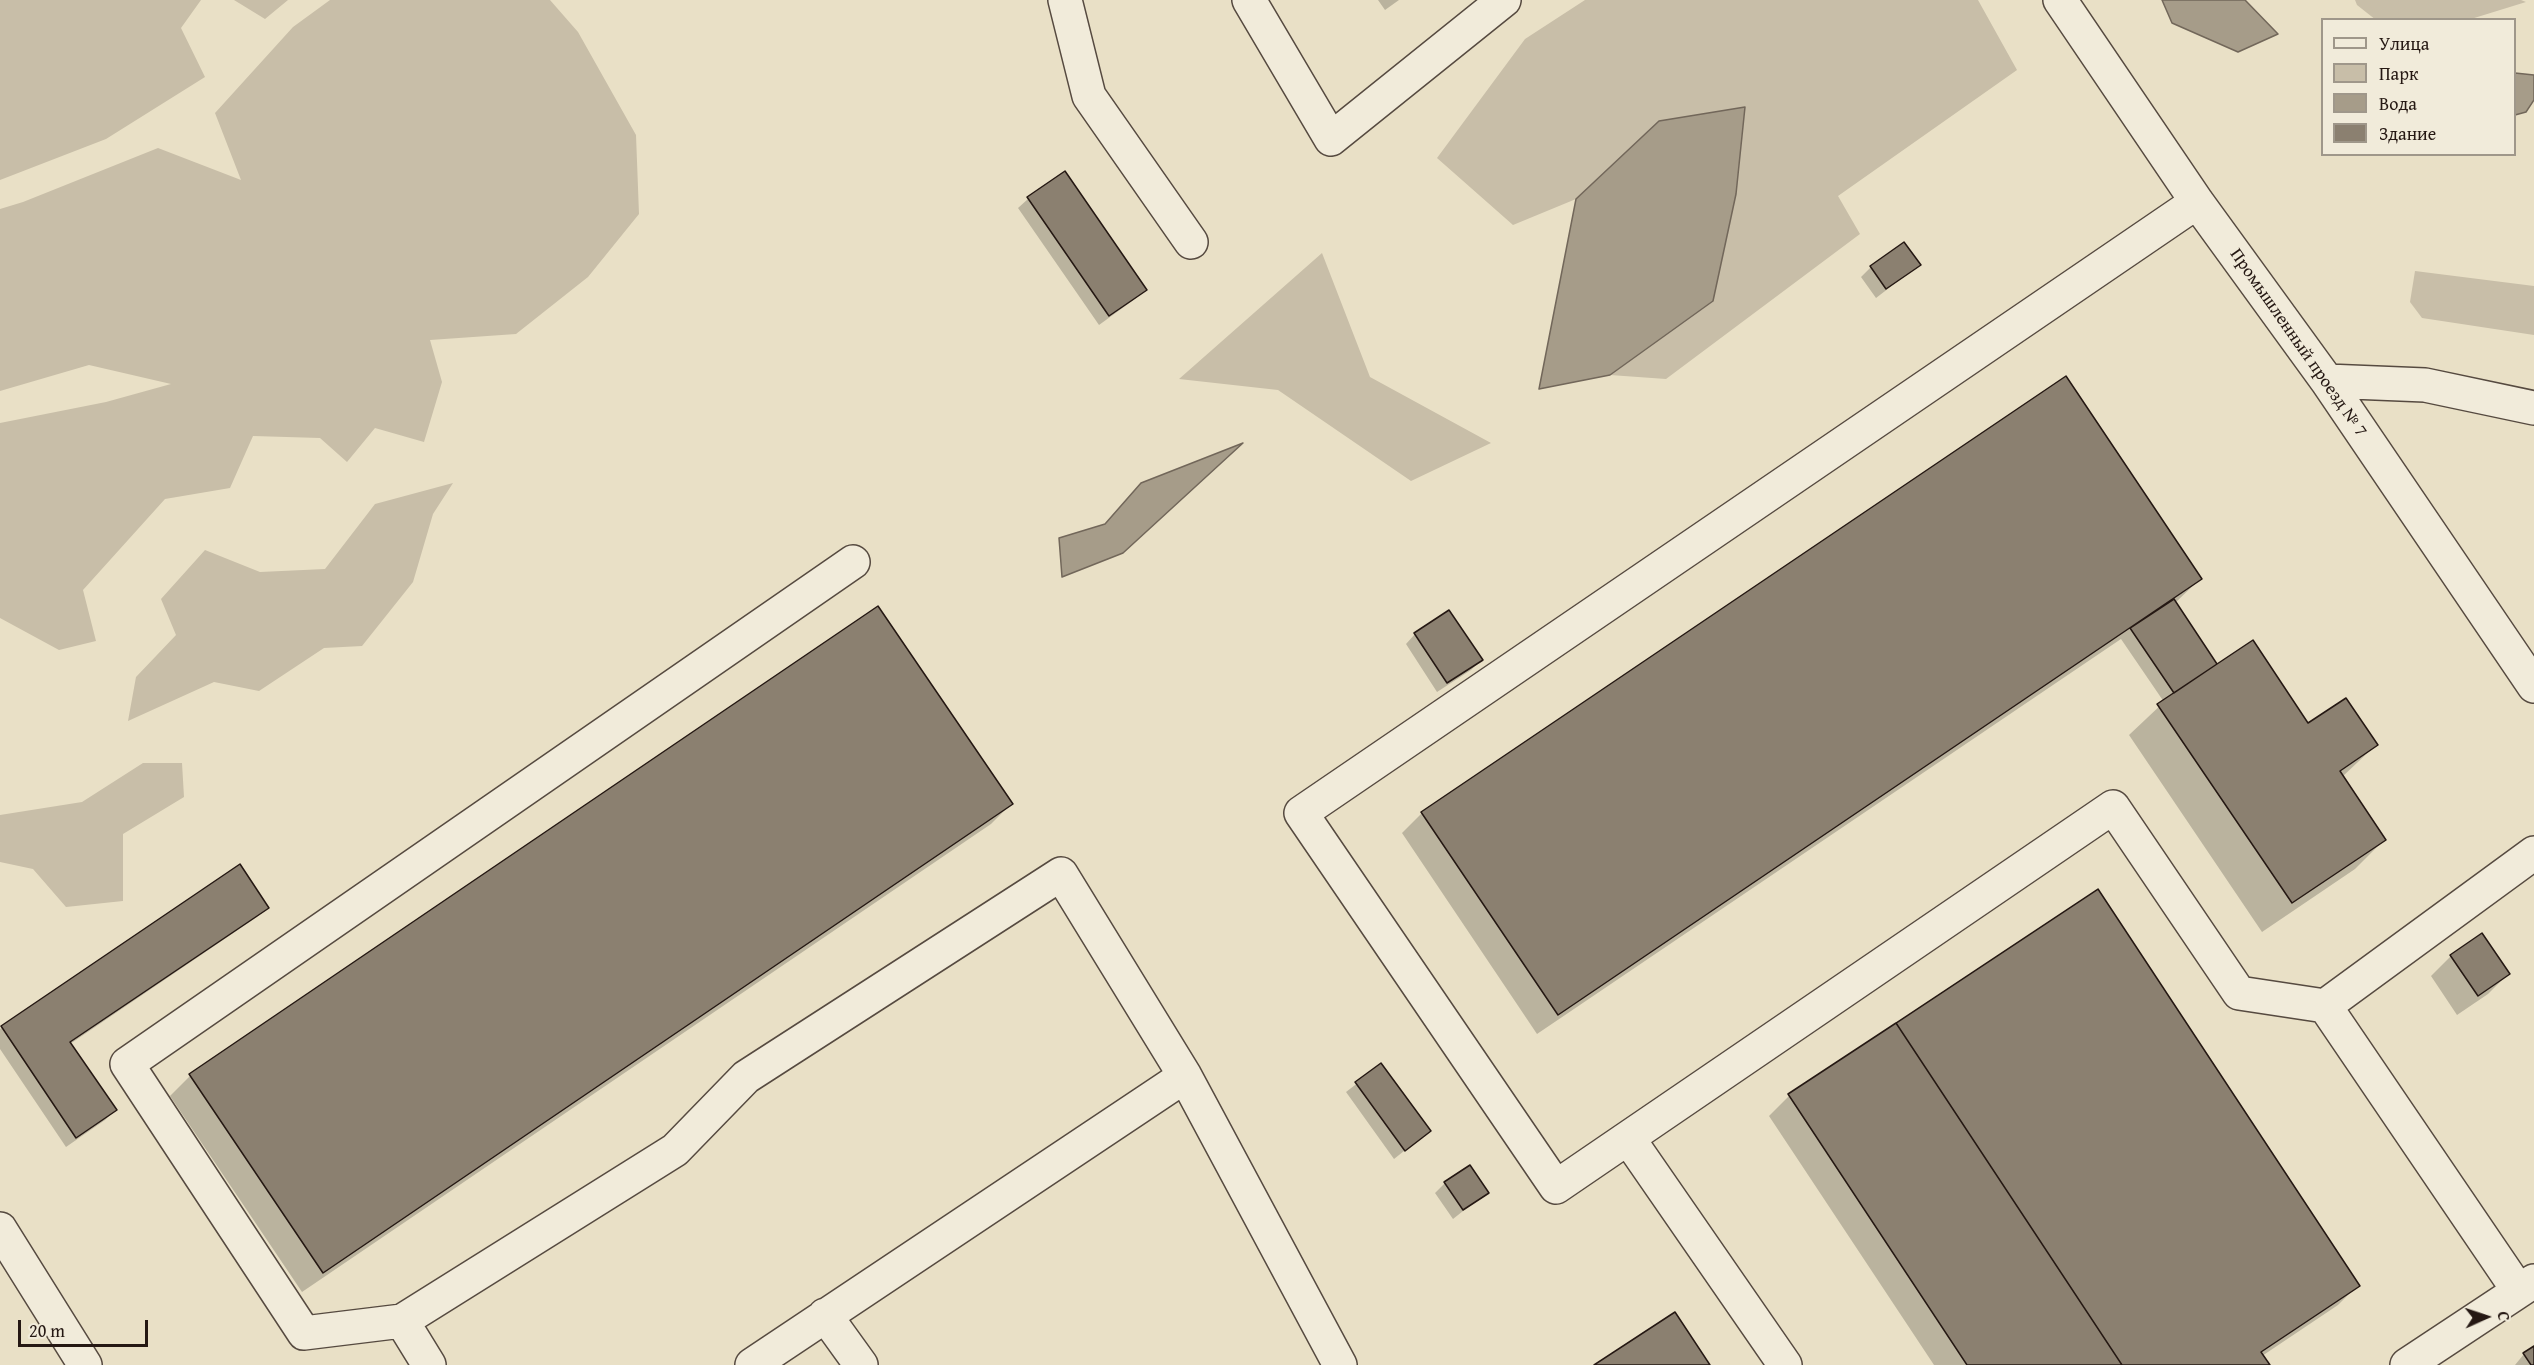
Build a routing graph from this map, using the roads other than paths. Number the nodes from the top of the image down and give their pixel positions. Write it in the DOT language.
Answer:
graph roads {
  1 [pos="1065,0"];
  2 [pos="1249,0"];
  3 [pos="1504,0"];
  4 [pos="2060,0"];
  5 [pos="2197,202"];
  6 [pos="1191,242"];
  7 [pos="2327,381"];
  8 [pos="2534,408"];
  9 [pos="853,562"];
  10 [pos="2534,686"];
  11 [pos="2534,854"];
  12 [pos="2325,1006"];
  13 [pos="1185,1076"];
  14 [pos="1628,1138"];
  15 [pos="0,1229"];
  16 [pos="2526,1286"];
  17 [pos="825,1315"];
  18 [pos="402,1321"];
  19 [pos="85,1365"];
  20 [pos="429,1365"];
  21 [pos="752,1365"];
  22 [pos="861,1365"];
  23 [pos="1340,1365"];
  24 [pos="1785,1365"];
  25 [pos="2407,1365"];
  1 -- 6 [label="street"];
  2 -- 3 [label="street"];
  4 -- 5 [label="street, Промышленный проезд № 7"];
  5 -- 7 [label="street, Промышленный проезд № 7"];
  5 -- 14 [label="street"];
  7 -- 8 [label="street"];
  7 -- 10 [label="street, Промышленный проезд № 7"];
  9 -- 18 [label="street"];
  11 -- 12 [label="street"];
  12 -- 14 [label="street"];
  12 -- 16 [label="street"];
  13 -- 17 [label="street"];
  13 -- 18 [label="street"];
  13 -- 23 [label="street"];
  14 -- 24 [label="street"];
  15 -- 19 [label="street"];
  16 -- 25 [label="street"];
  17 -- 21 [label="street"];
  17 -- 22 [label="street"];
  18 -- 20 [label="street"];
}
